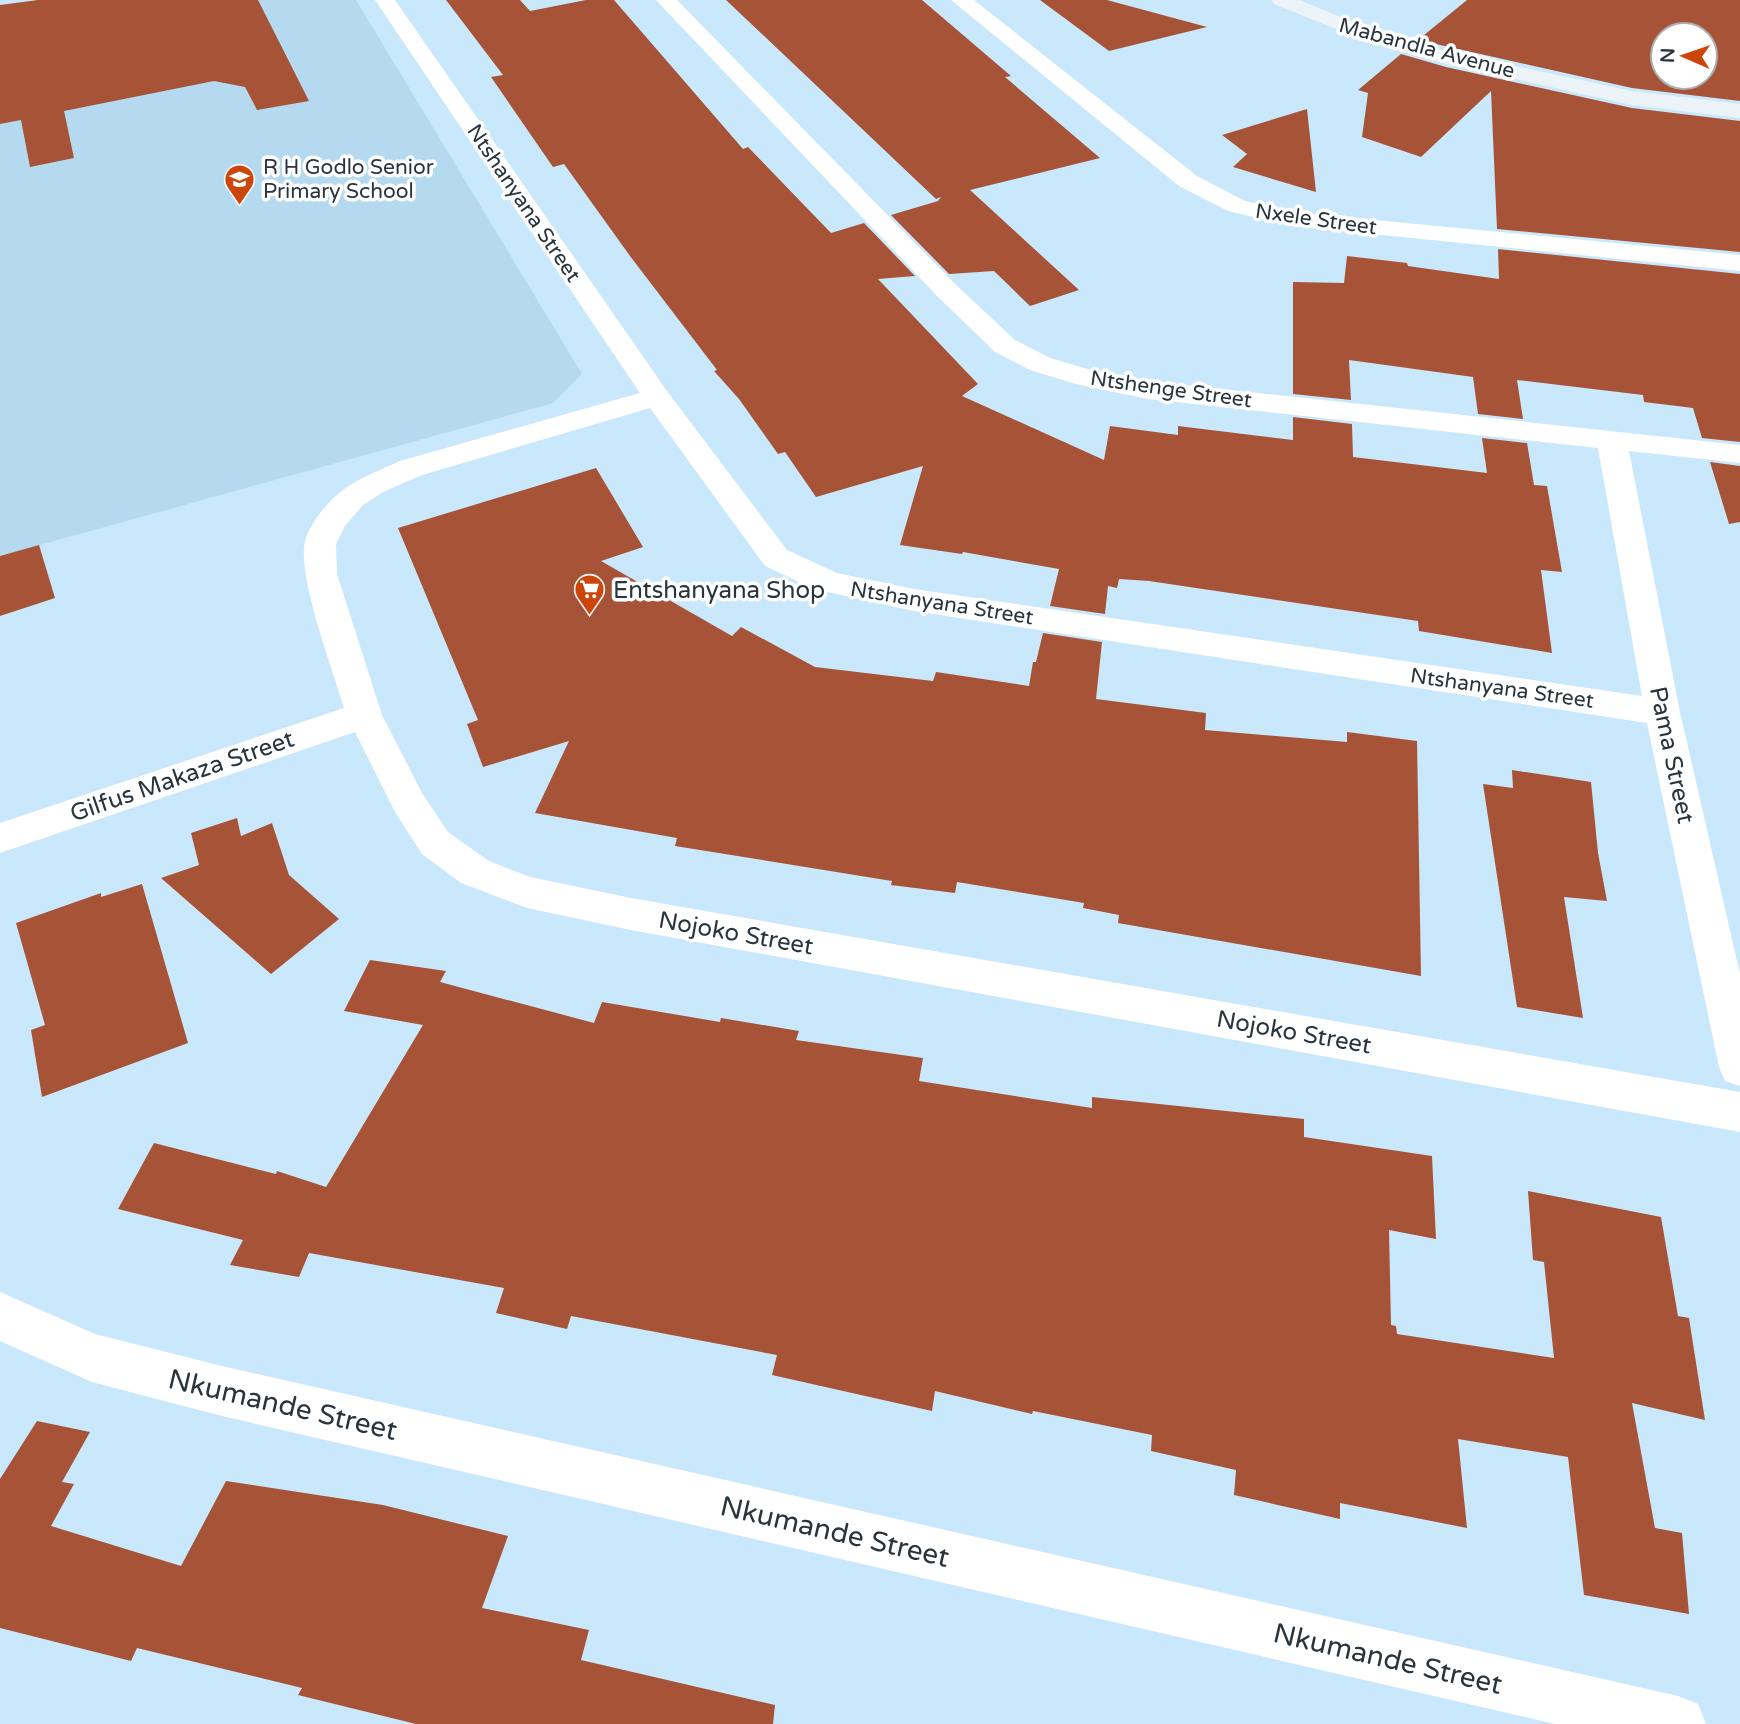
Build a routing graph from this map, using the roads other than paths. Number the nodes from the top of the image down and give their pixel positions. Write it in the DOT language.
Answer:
graph roads {
  1 [pos="385,0"];
  2 [pos="666,0"];
  3 [pos="961,0"];
  4 [pos="1281,0"];
  5 [pos="1577,84"];
  6 [pos="1740,93"];
  7 [pos="1740,111"];
  8 [pos="1740,263"];
  9 [pos="657,397"];
  10 [pos="1612,441"];
  11 [pos="1740,454"];
  12 [pos="1662,712"];
  13 [pos="364,715"];
  14 [pos="0,838"];
  15 [pos="1740,1067"];
  16 [pos="1740,1112"];
  17 [pos="0,1316"];
  18 [pos="1678,1724"];
  1 -- 9 [label="street, Ntshanyana Street"];
  2 -- 10 [label="street, Ntshenge Street"];
  3 -- 8 [label="street, Nxele Street"];
  4 -- 5 [label="street, Mabandla Avenue"];
  5 -- 6 [label="street, Mabandla Avenue"];
  5 -- 7 [label="street, Mabandla Avenue"];
  9 -- 12 [label="street, Ntshanyana Street"];
  9 -- 13 [label="street, Nojoko Street"];
  10 -- 11 [label="street, Ntshenge Street"];
  10 -- 12 [label="street, Pama Street"];
  12 -- 15 [label="street, Pama Street"];
  13 -- 14 [label="street, Gilfus Makaza Street"];
  13 -- 16 [label="street, Nojoko Street"];
  17 -- 18 [label="street, Nkumande Street"];
}
